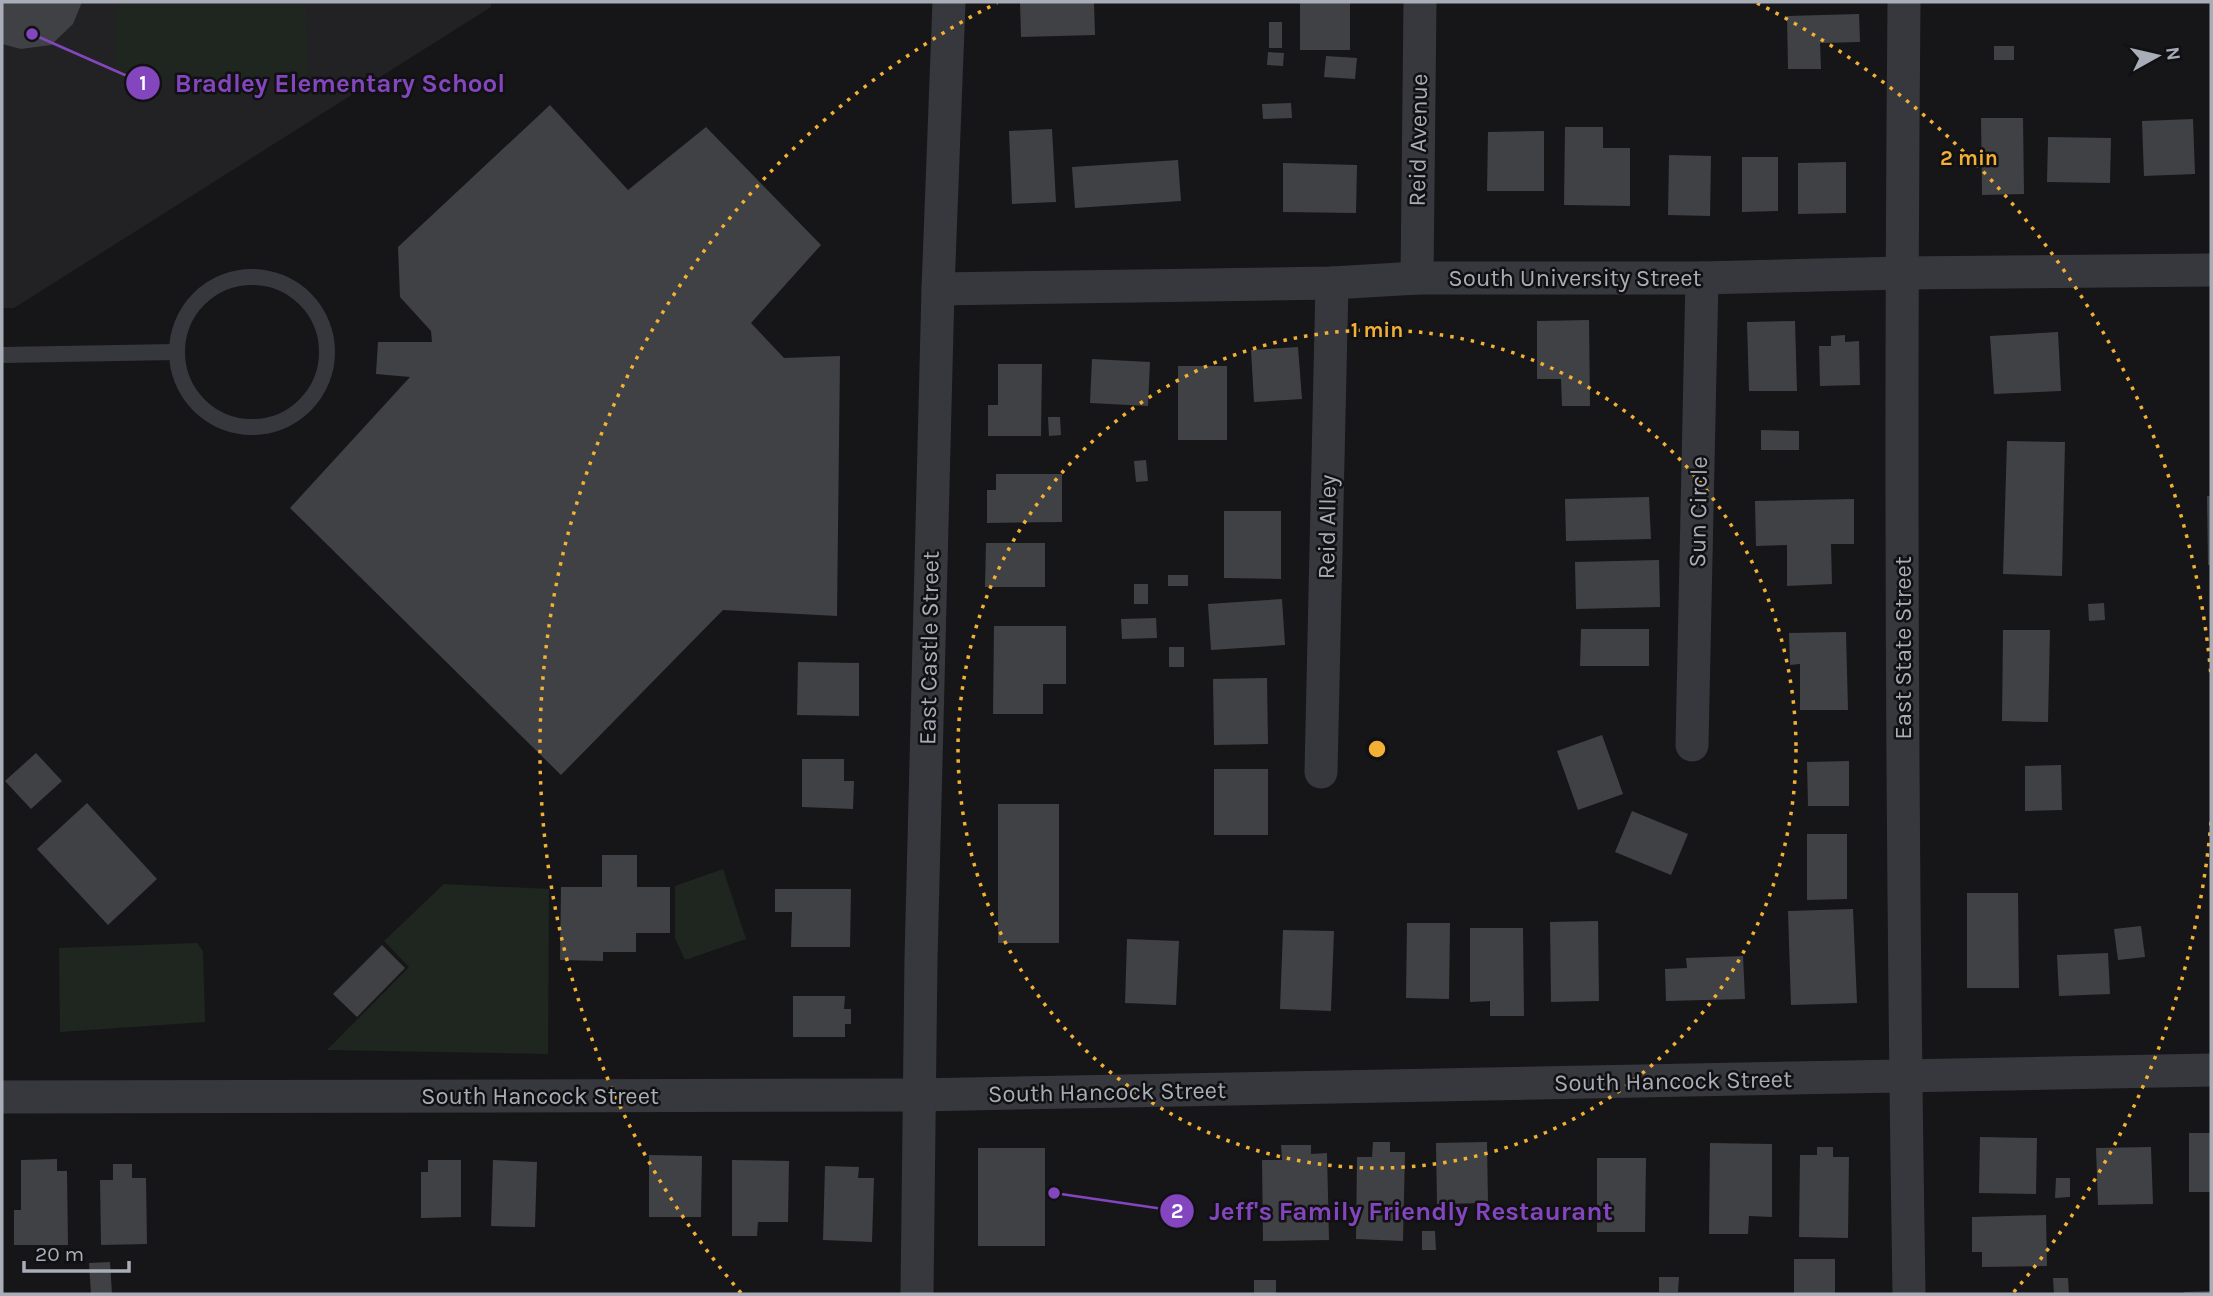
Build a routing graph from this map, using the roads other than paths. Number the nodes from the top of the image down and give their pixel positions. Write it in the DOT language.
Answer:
graph roads {
  1 [pos="949,2"];
  2 [pos="1420,2"];
  3 [pos="1904,2"];
  4 [pos="2211,270"];
  5 [pos="1902,273"];
  6 [pos="1417,278"];
  7 [pos="1702,278"];
  8 [pos="1332,283"];
  9 [pos="938,289"];
  10 [pos="176,352"];
  11 [pos="2,355"];
  12 [pos="1692,745"];
  13 [pos="1321,772"];
  14 [pos="2211,1070"];
  15 [pos="1906,1077"];
  16 [pos="918,1095"];
  17 [pos="2,1097"];
  18 [pos="917,1294"];
  19 [pos="1909,1294"];
  1 -- 9 [label="street, East Castle Street"];
  2 -- 6 [label="street, Reid Avenue"];
  3 -- 5 [label="street, East State Street"];
  4 -- 5 [label="street, South University Street"];
  5 -- 7 [label="street, South University Street"];
  5 -- 15 [label="street, East State Street"];
  6 -- 7 [label="street, South University Street"];
  6 -- 8 [label="street, South University Street"];
  7 -- 12 [label="street, Sun Circle"];
  8 -- 9 [label="street, South University Street"];
  8 -- 13 [label="street, Reid Alley"];
  9 -- 16 [label="street, East Castle Street"];
  10 -- 10 [label="lane"];
  10 -- 11 [label="lane"];
  14 -- 15 [label="street, South Hancock Street"];
  15 -- 16 [label="street, South Hancock Street"];
  15 -- 19 [label="street, East State Street"];
  16 -- 17 [label="street, South Hancock Street"];
  16 -- 18 [label="street, East Castle Street"];
}
